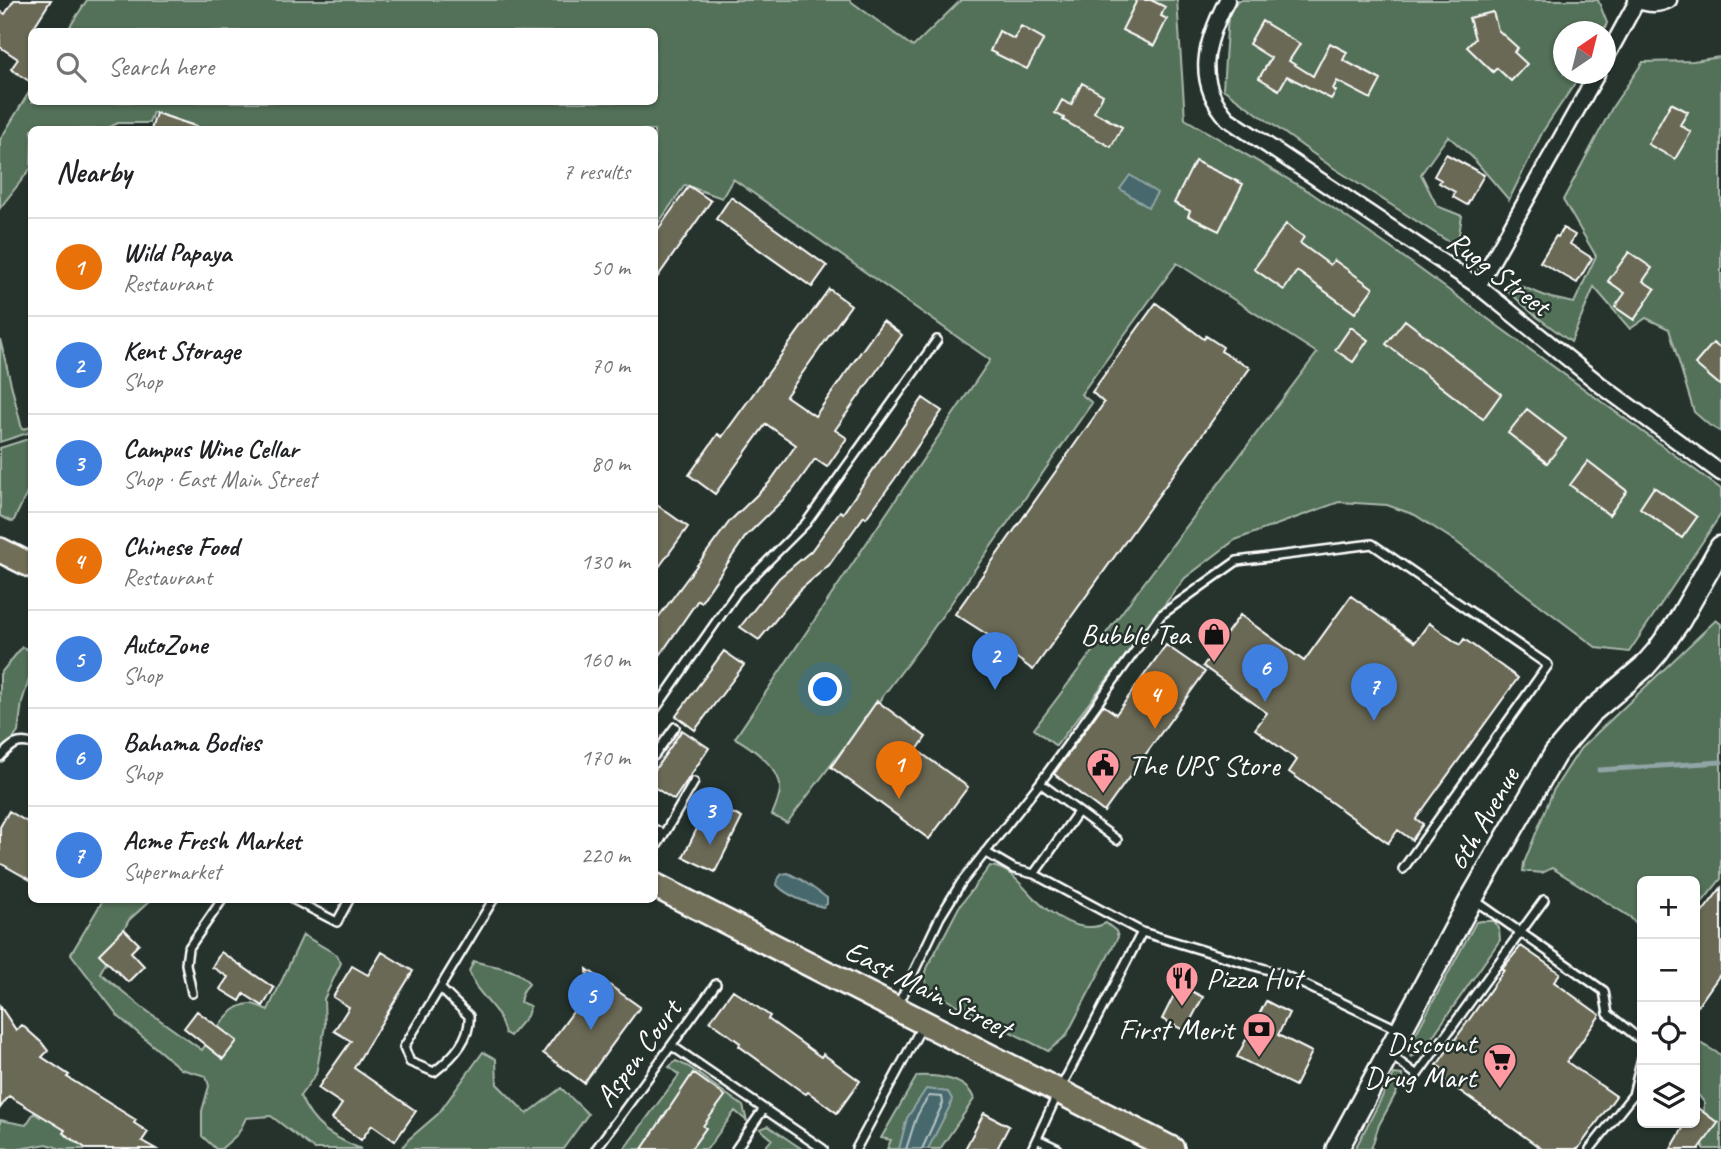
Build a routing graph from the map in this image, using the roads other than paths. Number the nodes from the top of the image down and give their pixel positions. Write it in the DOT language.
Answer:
graph roads {
  1 [pos="1227,0"];
  2 [pos="1637,0"];
  3 [pos="1669,0"];
  4 [pos="1616,38"];
  5 [pos="1591,84"];
  6 [pos="1478,286"];
  7 [pos="937,340"];
  8 [pos="1721,473"];
  9 [pos="1721,547"];
  10 [pos="0,550"];
  11 [pos="28,564"];
  12 [pos="658,705"];
  13 [pos="675,727"];
  14 [pos="28,743"];
  15 [pos="658,750"];
  16 [pos="0,757"];
  17 [pos="694,782"];
  18 [pos="1040,783"];
  19 [pos="1078,811"];
  20 [pos="658,831"];
  21 [pos="664,834"];
  22 [pos="1117,840"];
  23 [pos="658,844"];
  24 [pos="985,852"];
  25 [pos="1403,869"];
  26 [pos="1034,874"];
  27 [pos="658,887"];
  28 [pos="1472,898"];
  29 [pos="1544,900"];
  30 [pos="220,903"];
  31 [pos="300,903"];
  32 [pos="347,903"];
  33 [pos="491,903"];
  34 [pos="1142,932"];
  35 [pos="1520,932"];
  36 [pos="716,984"];
  37 [pos="440,988"];
  38 [pos="192,993"];
  39 [pos="896,1008"];
  40 [pos="924,1022"];
  41 [pos="1401,1031"];
  42 [pos="1637,1037"];
  43 [pos="672,1046"];
  44 [pos="1388,1054"];
  45 [pos="1640,1065"];
  46 [pos="1059,1091"];
  47 [pos="763,1110"];
  48 [pos="1037,1139"];
  49 [pos="1161,1146"];
  50 [pos="596,1149"];
  51 [pos="736,1149"];
  52 [pos="823,1149"];
  53 [pos="856,1149"];
  54 [pos="1032,1149"];
  55 [pos="1058,1149"];
  56 [pos="1337,1149"];
  57 [pos="1590,1149"];
  1 -- 6 [label="street, Rugg Street"];
  2 -- 3 [label="street"];
  2 -- 4 [label="street"];
  5 -- 6 [label="street"];
  6 -- 8 [label="street, Rugg Street"];
  7 -- 12 [label="lane"];
  9 -- 28 [label="street, 6th Avenue"];
  10 -- 11 [label="main road"];
  13 -- 15 [label="lane"];
  14 -- 16 [label="lane"];
  17 -- 21 [label="lane"];
  18 -- 19 [label="lane"];
  18 -- 24 [label="lane"];
  18 -- 25 [label="lane"];
  19 -- 22 [label="lane"];
  19 -- 26 [label="lane"];
  20 -- 21 [label="lane"];
  21 -- 23 [label="lane"];
  24 -- 26 [label="lane"];
  24 -- 39 [label="lane"];
  26 -- 34 [label="lane"];
  27 -- 39 [label="main road, East Main Street"];
  28 -- 35 [label="lane"];
  28 -- 41 [label="street, 6th Avenue"];
  29 -- 35 [label="lane"];
  30 -- 38 [label="lane"];
  31 -- 32 [label="lane"];
  33 -- 37 [label="lane"];
  34 -- 41 [label="lane"];
  34 -- 46 [label="lane"];
  35 -- 42 [label="lane"];
  35 -- 44 [label="lane"];
  36 -- 43 [label="lane, Aspen Court"];
  37 -- 37 [label="lane"];
  39 -- 40 [label="main road, East Main Street"];
  40 -- 46 [label="main road, East Main Street"];
  40 -- 53 [label="lane"];
  41 -- 44 [label="street, 6th Avenue"];
  43 -- 47 [label="lane"];
  43 -- 50 [label="lane, Aspen Court"];
  44 -- 56 [label="street, 6th Avenue"];
  45 -- 57 [label="lane"];
  46 -- 48 [label="lane"];
  46 -- 49 [label="main road, East Main Street"];
  47 -- 51 [label="lane"];
  47 -- 52 [label="lane"];
  48 -- 54 [label="lane"];
  48 -- 55 [label="lane"];
}
